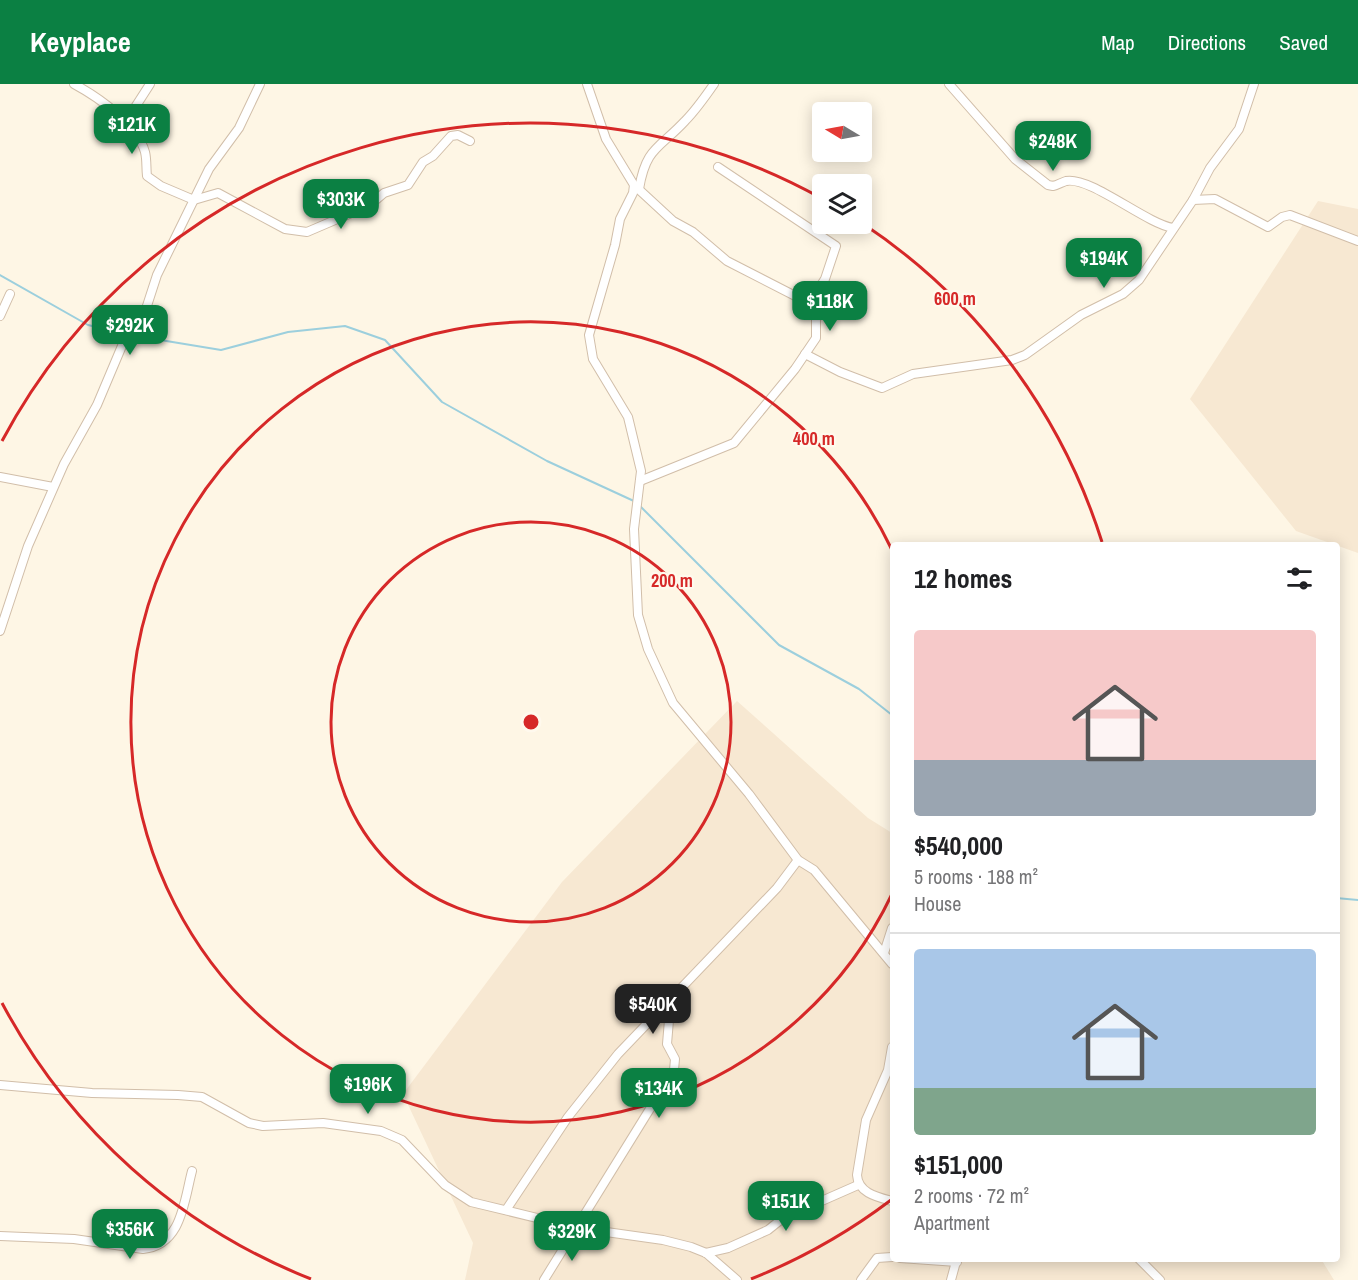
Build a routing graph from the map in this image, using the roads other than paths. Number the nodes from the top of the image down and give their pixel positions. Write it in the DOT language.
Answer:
graph roads {
  1 [pos="74,84"];
  2 [pos="150,84"];
  3 [pos="260,84"];
  4 [pos="587,84"];
  5 [pos="714,84"];
  6 [pos="949,84"];
  7 [pos="1254,84"];
  8 [pos="124,123"];
  9 [pos="470,141"];
  10 [pos="718,167"];
  11 [pos="637,187"];
  12 [pos="194,200"];
  13 [pos="1193,200"];
  14 [pos="1173,228"];
  15 [pos="1358,241"];
  16 [pos="10,294"];
  17 [pos="809,304"];
  18 [pos="0,316"];
  19 [pos="805,354"];
  20 [pos="0,477"];
  21 [pos="640,481"];
  22 [pos="53,488"];
  23 [pos="0,631"];
  24 [pos="798,860"];
  25 [pos="890,934"];
  26 [pos="884,953"];
  27 [pos="890,961"];
  28 [pos="671,996"];
  29 [pos="890,1059"];
  30 [pos="0,1085"];
  31 [pos="192,1171"];
  32 [pos="858,1185"];
  33 [pos="890,1200"];
  34 [pos="506,1210"];
  35 [pos="578,1228"];
  36 [pos="0,1236"];
  37 [pos="706,1253"];
  38 [pos="890,1257"];
  39 [pos="956,1262"];
  40 [pos="1142,1262"];
  41 [pos="544,1280"];
  42 [pos="737,1280"];
  43 [pos="861,1280"];
  44 [pos="951,1280"];
  45 [pos="1160,1280"];
  1 -- 8 [label="street"];
  2 -- 8 [label="street"];
  3 -- 12 [label="street"];
  4 -- 11 [label="street"];
  5 -- 11 [label="street"];
  6 -- 14 [label="street"];
  7 -- 13 [label="street"];
  8 -- 12 [label="street"];
  9 -- 12 [label="street"];
  10 -- 17 [label="street"];
  11 -- 17 [label="street"];
  11 -- 21 [label="street"];
  12 -- 22 [label="street"];
  13 -- 14 [label="street"];
  13 -- 15 [label="street"];
  14 -- 19 [label="street"];
  16 -- 18 [label="street"];
  17 -- 19 [label="street"];
  19 -- 21 [label="street"];
  20 -- 22 [label="street"];
  21 -- 24 [label="street"];
  22 -- 23 [label="street"];
  24 -- 26 [label="street"];
  24 -- 28 [label="street"];
  25 -- 26 [label="street"];
  26 -- 27 [label="street"];
  28 -- 34 [label="street"];
  28 -- 35 [label="street"];
  29 -- 32 [label="street"];
  30 -- 34 [label="street"];
  31 -- 36 [label="street"];
  32 -- 33 [label="street"];
  32 -- 37 [label="street"];
  34 -- 35 [label="street"];
  35 -- 37 [label="street"];
  35 -- 41 [label="street"];
  37 -- 42 [label="street"];
  38 -- 43 [label="street"];
  39 -- 44 [label="street"];
  40 -- 45 [label="street"];
}
